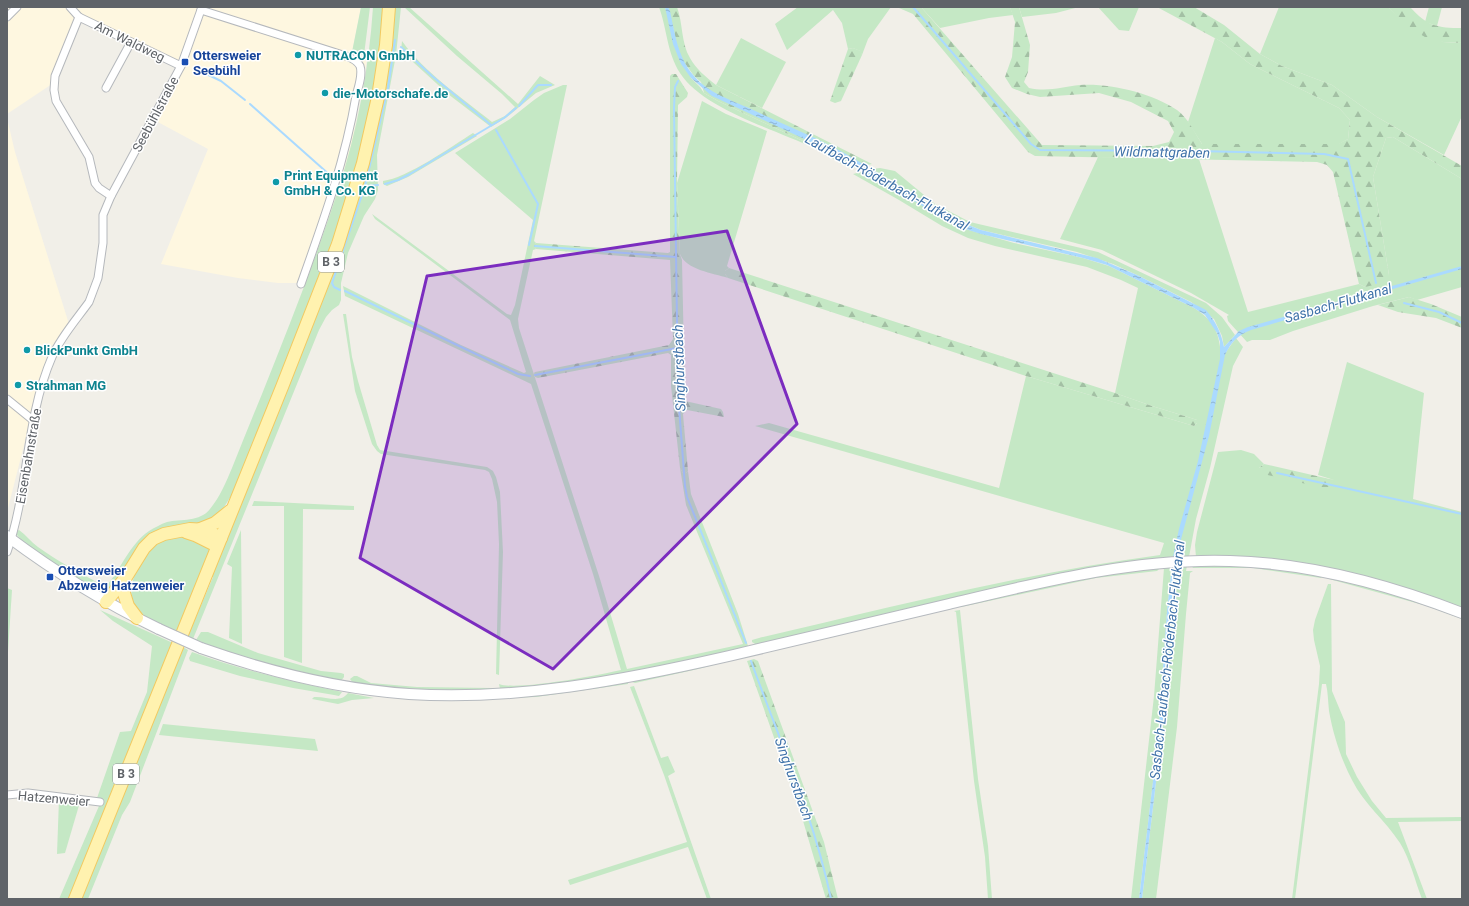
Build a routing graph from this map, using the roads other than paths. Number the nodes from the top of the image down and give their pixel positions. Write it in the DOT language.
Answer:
graph roads {
  1 [pos="17,7"];
  2 [pos="70,7"];
  3 [pos="389,7"];
  4 [pos="201,8"];
  5 [pos="79,16"];
  6 [pos="7,17"];
  7 [pos="131,42"];
  8 [pos="181,66"];
  9 [pos="106,88"];
  10 [pos="111,196"];
  11 [pos="302,284"];
  12 [pos="7,398"];
  13 [pos="34,421"];
  14 [pos="233,507"];
  15 [pos="200,529"];
  16 [pos="178,530"];
  17 [pos="9,537"];
  18 [pos="219,542"];
  19 [pos="7,552"];
  20 [pos="126,577"];
  21 [pos="123,590"];
  22 [pos="109,603"];
  23 [pos="1462,613"];
  24 [pos="137,618"];
  25 [pos="7,795"];
  26 [pos="100,802"];
  27 [pos="75,899"];
  1 -- 6 [label="street"];
  2 -- 5 [label="street"];
  3 -- 14 [label="main road, B 3"];
  4 -- 8 [label="street, Seebühlstraße"];
  4 -- 11 [label="street"];
  5 -- 7 [label="street, Am Waldweg"];
  5 -- 10 [label="street"];
  7 -- 8 [label="street, Am Waldweg"];
  7 -- 9 [label="street"];
  8 -- 10 [label="street, Seebühlstraße"];
  10 -- 13 [label="street, Eisenbahnstraße"];
  12 -- 13 [label="street"];
  13 -- 17 [label="street, Eisenbahnstraße"];
  14 -- 15 [label="main road"];
  14 -- 18 [label="main road, B 3"];
  15 -- 16 [label="main road"];
  15 -- 18 [label="main road"];
  16 -- 18 [label="main road"];
  16 -- 20 [label="main road"];
  17 -- 19 [label="street"];
  17 -- 22 [label="street"];
  18 -- 27 [label="main road, B 3"];
  20 -- 21 [label="main road"];
  20 -- 22 [label="main road"];
  21 -- 22 [label="main road"];
  21 -- 24 [label="main road"];
  22 -- 24 [label="street"];
  23 -- 24 [label="street, bridge"];
  25 -- 26 [label="street, Hatzenweier"];
}
